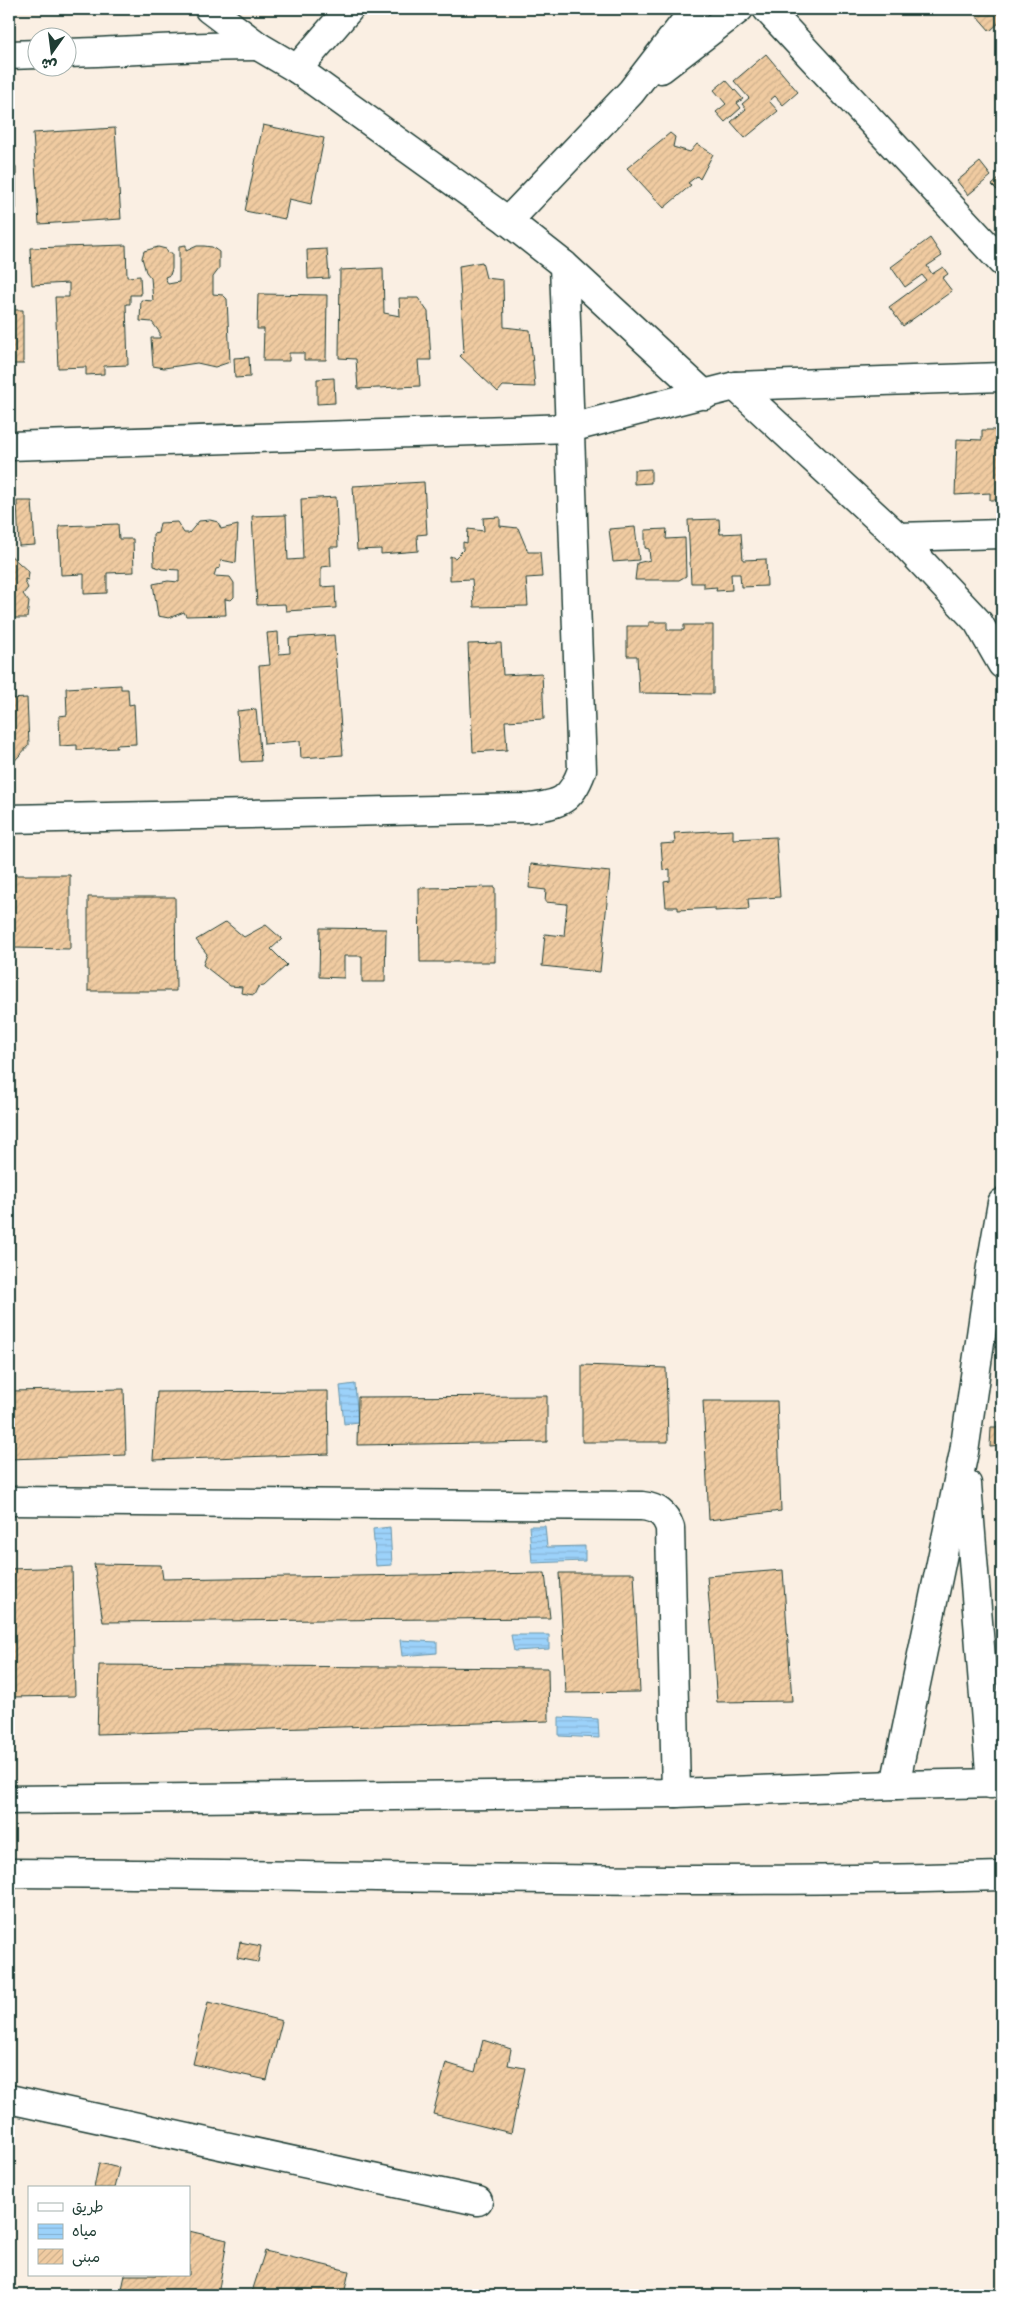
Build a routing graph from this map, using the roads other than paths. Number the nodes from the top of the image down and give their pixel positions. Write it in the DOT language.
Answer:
graph roads {
  1 [pos="209,9"];
  2 [pos="349,9"];
  3 [pos="695,9"];
  4 [pos="739,9"];
  5 [pos="767,9"];
  6 [pos="258,46"];
  7 [pos="78,53"];
  8 [pos="28,54"];
  9 [pos="9,55"];
  10 [pos="297,69"];
  11 [pos="630,92"];
  12 [pos="508,221"];
  13 [pos="1002,262"];
  14 [pos="564,265"];
  15 [pos="1002,377"];
  16 [pos="735,386"];
  17 [pos="705,395"];
  18 [pos="570,428"];
  19 [pos="9,446"];
  20 [pos="1002,534"];
  21 [pos="898,537"];
  22 [pos="1002,664"];
  23 [pos="9,819"];
  24 [pos="1002,1203"];
  25 [pos="996,1266"];
  26 [pos="964,1452"];
  27 [pos="9,1501"];
  28 [pos="997,1784"];
  29 [pos="895,1785"];
  30 [pos="676,1793"];
  31 [pos="9,1800"];
  32 [pos="9,1873"];
  33 [pos="1002,1876"];
  34 [pos="9,2099"];
  35 [pos="478,2201"];
  1 -- 6 [label="street"];
  2 -- 10 [label="street"];
  3 -- 11 [label="street"];
  4 -- 11 [label="street"];
  5 -- 13 [label="street"];
  6 -- 7 [label="street"];
  6 -- 10 [label="street"];
  8 -- 9 [label="street"];
  10 -- 12 [label="street"];
  11 -- 12 [label="street"];
  12 -- 14 [label="street"];
  14 -- 17 [label="street"];
  14 -- 18 [label="street"];
  15 -- 16 [label="street"];
  16 -- 17 [label="street"];
  16 -- 21 [label="street"];
  17 -- 18 [label="street"];
  18 -- 19 [label="street"];
  18 -- 23 [label="street"];
  20 -- 21 [label="street"];
  21 -- 22 [label="street"];
  24 -- 25 [label="street"];
  25 -- 26 [label="street"];
  26 -- 28 [label="street"];
  26 -- 29 [label="street"];
  27 -- 30 [label="street"];
  28 -- 29 [label="street"];
  29 -- 30 [label="street"];
  30 -- 31 [label="street"];
  32 -- 33 [label="street"];
  34 -- 35 [label="street"];
}
